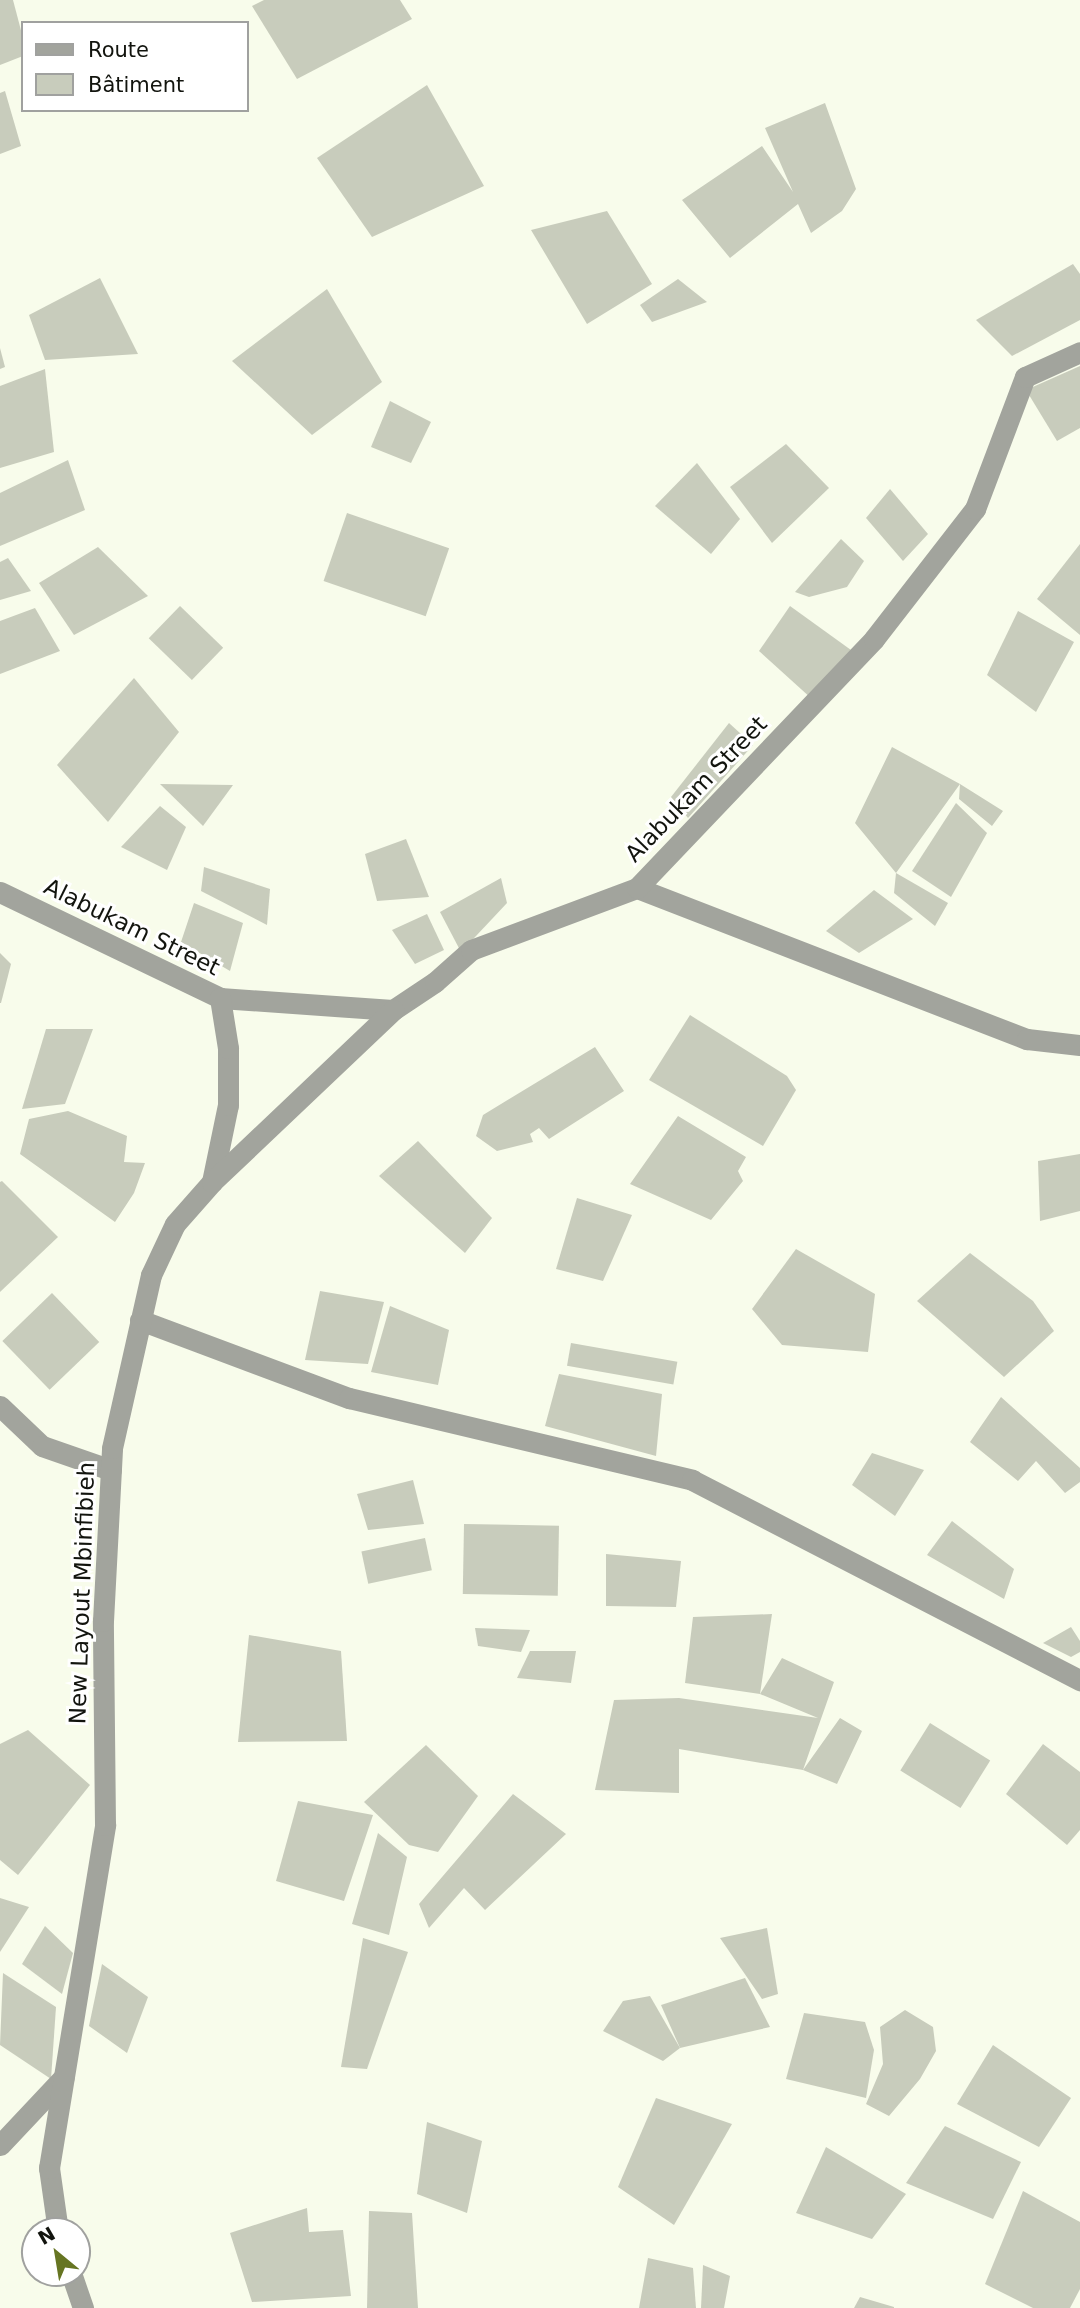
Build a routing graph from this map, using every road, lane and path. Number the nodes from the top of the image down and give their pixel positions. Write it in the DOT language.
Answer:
graph roads {
  1 [pos="1080,352"];
  2 [pos="637,888"];
  3 [pos="0,892"];
  4 [pos="220,998"];
  5 [pos="393,1010"];
  6 [pos="1080,1045"];
  7 [pos="212,1182"];
  8 [pos="139,1320"];
  9 [pos="0,1406"];
  10 [pos="111,1469"];
  11 [pos="1080,1680"];
  12 [pos="64,2077"];
  13 [pos="0,2146"];
  14 [pos="56,2217"];
  15 [pos="76,2287"];
  16 [pos="83,2308"];
  1 -- 2 [label="street, Alabukam Street"];
  2 -- 5 [label="street, Alabukam Street"];
  2 -- 6 [label="street"];
  3 -- 4 [label="street, Alabukam Street"];
  4 -- 5 [label="street, Alabukam Street"];
  4 -- 7 [label="street"];
  5 -- 7 [label="street, New Layout Mbinfibieh"];
  7 -- 8 [label="street, New Layout Mbinfibieh"];
  8 -- 10 [label="street, New Layout Mbinfibieh"];
  8 -- 11 [label="street"];
  9 -- 10 [label="street"];
  10 -- 12 [label="street, New Layout Mbinfibieh"];
  12 -- 13 [label="street"];
  12 -- 14 [label="street, New Layout Mbinfibieh"];
  15 -- 16 [label="street"];
}
